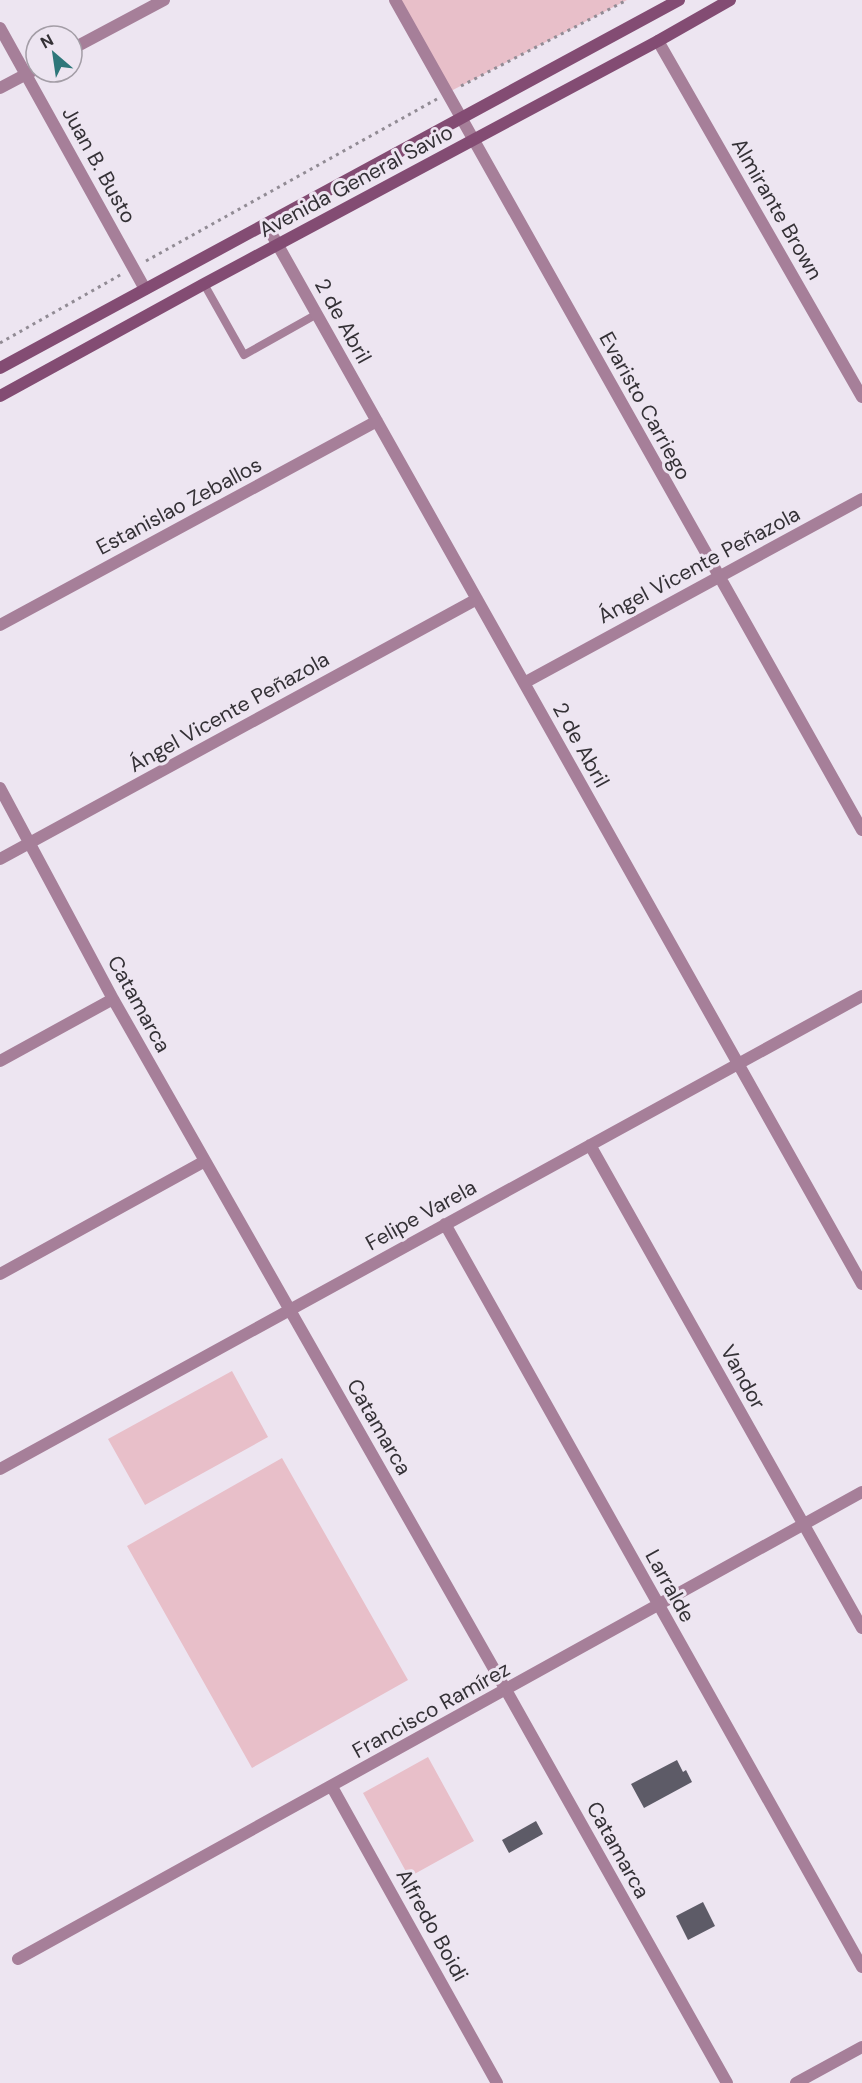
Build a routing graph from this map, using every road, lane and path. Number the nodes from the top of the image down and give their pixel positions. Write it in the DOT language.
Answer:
graph roads {
  1 [pos="164,0"];
  2 [pos="395,0"];
  3 [pos="627,0"];
  4 [pos="679,0"];
  5 [pos="730,0"];
  6 [pos="0,28"];
  7 [pos="658,41"];
  8 [pos="84,43"];
  9 [pos="24,61"];
  10 [pos="24,75"];
  11 [pos="38,84"];
  12 [pos="0,88"];
  13 [pos="447,93"];
  14 [pos="462,118"];
  15 [pos="474,140"];
  16 [pos="266,224"];
  17 [pos="278,245"];
  18 [pos="134,267"];
  19 [pos="204,284"];
  20 [pos="145,289"];
  21 [pos="317,314"];
  22 [pos="0,343"];
  23 [pos="0,368"];
  24 [pos="0,396"];
  25 [pos="862,397"];
  26 [pos="377,422"];
  27 [pos="862,500"];
  28 [pos="719,576"];
  29 [pos="477,599"];
  30 [pos="0,625"];
  31 [pos="524,683"];
  32 [pos="0,788"];
  33 [pos="862,830"];
  34 [pos="30,842"];
  35 [pos="0,859"];
  36 [pos="862,996"];
  37 [pos="113,999"];
  38 [pos="0,1061"];
  39 [pos="738,1063"];
  40 [pos="590,1145"];
  41 [pos="205,1161"];
  42 [pos="445,1224"];
  43 [pos="0,1274"];
  44 [pos="862,1284"];
  45 [pos="290,1310"];
  46 [pos="0,1469"];
  47 [pos="862,1492"];
  48 [pos="803,1524"];
  49 [pos="658,1604"];
  50 [pos="862,1628"];
  51 [pos="506,1690"];
  52 [pos="332,1787"];
  53 [pos="18,1959"];
  54 [pos="862,1967"];
  55 [pos="862,2047"];
  56 [pos="497,2083"];
  57 [pos="727,2083"];
  58 [pos="796,2083"];
  1 -- 8 [label="street"];
  2 -- 13 [label="street, Evaristo Carriego"];
  3 -- 13 [label="path"];
  4 -- 14 [label="main road, Avenida General Savio"];
  5 -- 7 [label="main road, Avenida General Savio"];
  6 -- 9 [label="street, Juan B. Busto"];
  7 -- 15 [label="main road, Avenida General Savio"];
  7 -- 25 [label="street, Almirante Brown"];
  10 -- 12 [label="street"];
  11 -- 18 [label="street, Juan B. Busto"];
  13 -- 14 [label="street, Evaristo Carriego"];
  13 -- 18 [label="path"];
  14 -- 15 [label="street, Evaristo Carriego"];
  14 -- 16 [label="main road, Avenida General Savio"];
  15 -- 17 [label="main road, Avenida General Savio"];
  15 -- 28 [label="street, Evaristo Carriego"];
  16 -- 17 [label="street, 2 de Abril"];
  16 -- 20 [label="main road, Avenida General Savio"];
  17 -- 19 [label="main road, Avenida General Savio"];
  17 -- 21 [label="street, 2 de Abril"];
  18 -- 20 [label="street, Juan B. Busto"];
  18 -- 22 [label="path"];
  19 -- 21 [label="lane"];
  19 -- 24 [label="main road, Avenida General Savio"];
  20 -- 23 [label="main road, Avenida General Savio"];
  21 -- 26 [label="street, 2 de Abril"];
  26 -- 29 [label="street, 2 de Abril"];
  26 -- 30 [label="street, Estanislao Zeballos"];
  27 -- 28 [label="street, Ángel Vicente Peñazola"];
  28 -- 31 [label="street, Ángel Vicente Peñazola"];
  28 -- 33 [label="street, Evaristo Carriego"];
  29 -- 31 [label="street, 2 de Abril"];
  29 -- 34 [label="street, Ángel Vicente Peñazola"];
  31 -- 39 [label="street, 2 de Abril"];
  32 -- 34 [label="street, Catamarca"];
  34 -- 35 [label="street, Ángel Vicente Peñazola"];
  34 -- 37 [label="street, Catamarca"];
  36 -- 39 [label="street, Felipe Varela"];
  37 -- 38 [label="street"];
  37 -- 41 [label="street, Catamarca"];
  39 -- 40 [label="street, Felipe Varela"];
  39 -- 44 [label="street, 2 de Abril"];
  40 -- 42 [label="street, Felipe Varela"];
  40 -- 48 [label="street, Vandor"];
  41 -- 43 [label="street"];
  41 -- 45 [label="street, Catamarca"];
  42 -- 45 [label="street, Felipe Varela"];
  42 -- 49 [label="street, Larralde"];
  45 -- 46 [label="street, Felipe Varela"];
  45 -- 51 [label="street, Catamarca"];
  47 -- 48 [label="street, Francisco Ramírez"];
  48 -- 49 [label="street, Francisco Ramírez"];
  48 -- 50 [label="street, Vandor"];
  49 -- 51 [label="street, Francisco Ramírez"];
  49 -- 54 [label="street, Larralde"];
  51 -- 52 [label="street, Francisco Ramírez"];
  51 -- 57 [label="street, Catamarca"];
  52 -- 53 [label="street, Francisco Ramírez"];
  52 -- 56 [label="street, Alfredo Boidi"];
  55 -- 58 [label="street"];
}
